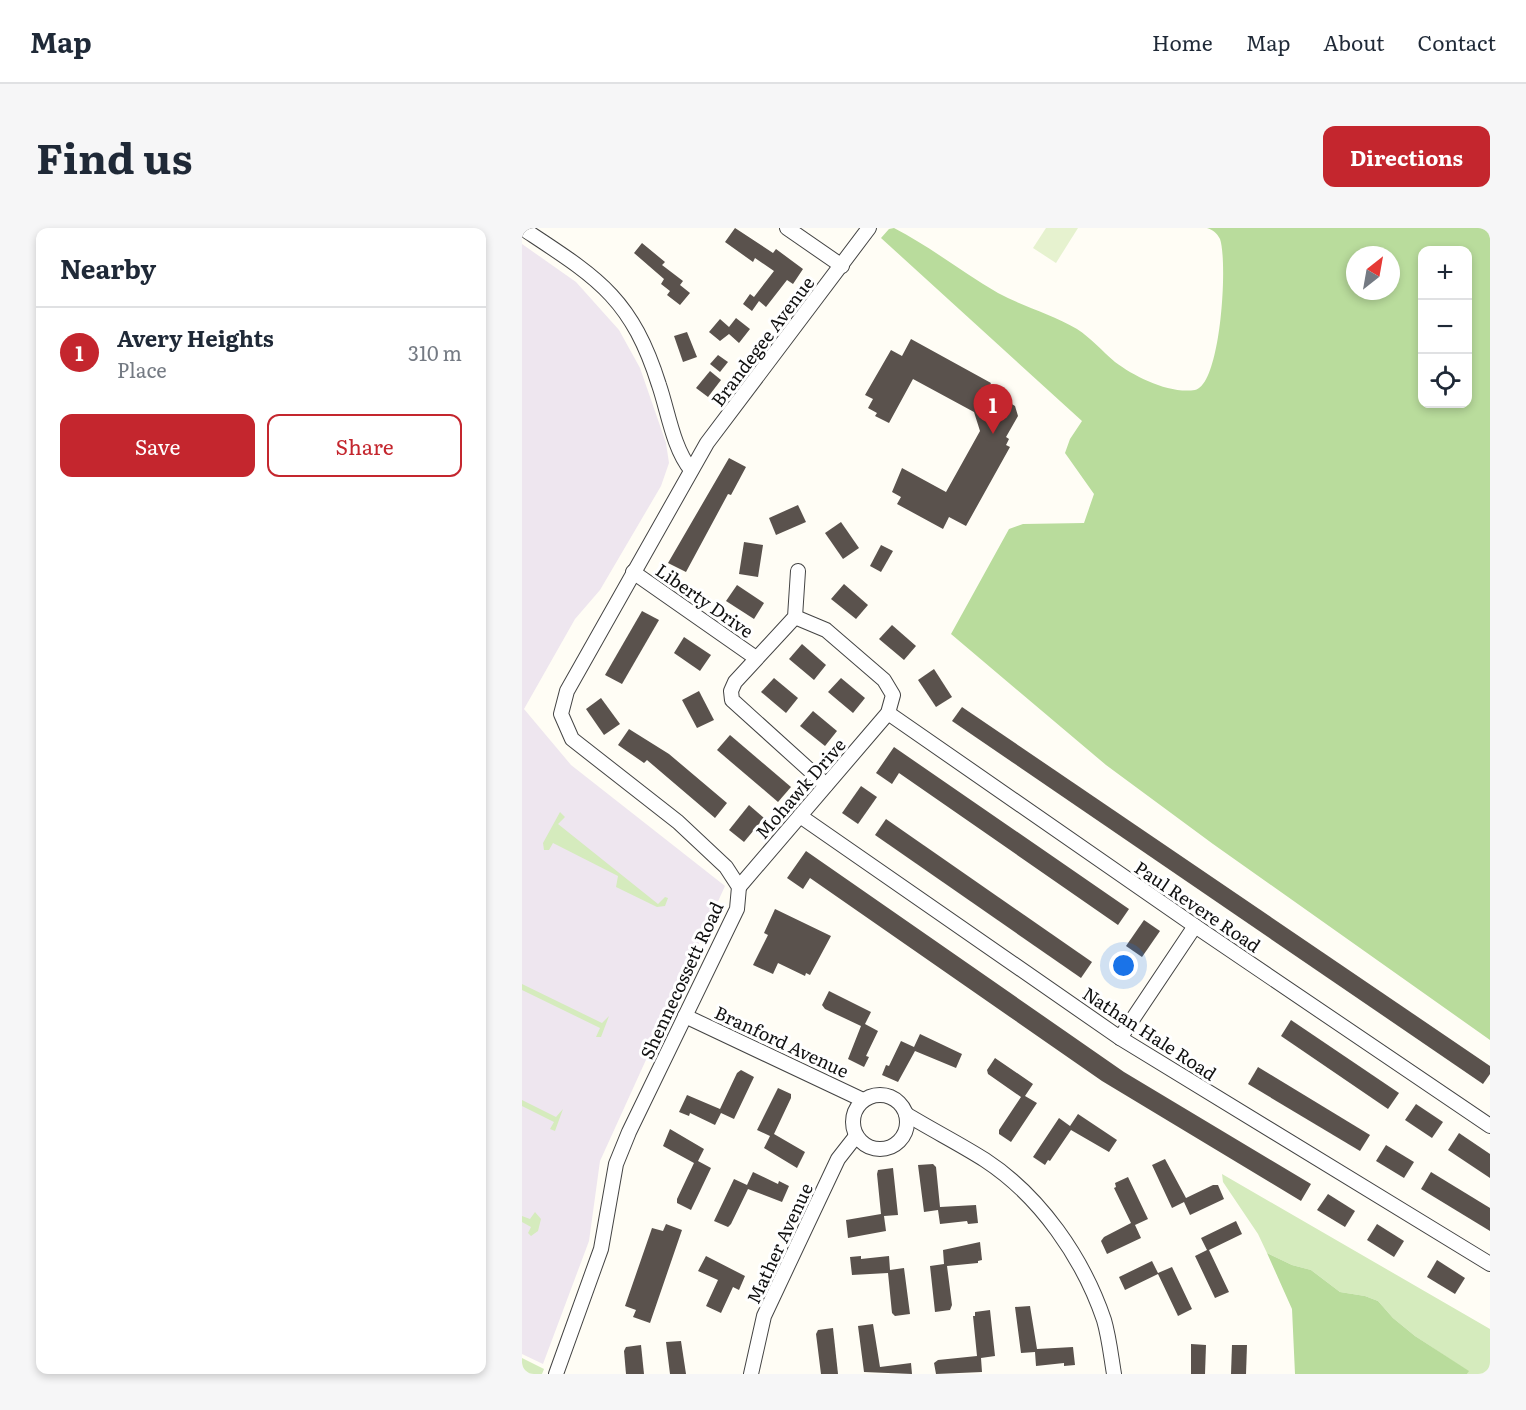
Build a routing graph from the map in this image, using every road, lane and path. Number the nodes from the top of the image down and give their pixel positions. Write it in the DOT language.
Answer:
graph roads {
  1 [pos="522,228"];
  2 [pos="787,228"];
  3 [pos="869,228"];
  4 [pos="842,266"];
  5 [pos="689,474"];
  6 [pos="798,571"];
  7 [pos="633,572"];
  8 [pos="795,616"];
  9 [pos="756,658"];
  10 [pos="888,713"];
  11 [pos="826,785"];
  12 [pos="800,816"];
  13 [pos="739,887"];
  14 [pos="1195,926"];
  15 [pos="685,1016"];
  16 [pos="1120,1038"];
  17 [pos="863,1100"];
  18 [pos="906,1114"];
  19 [pos="1490,1126"];
  20 [pos="935,1132"];
  21 [pos="904,1134"];
  22 [pos="856,1136"];
  23 [pos="1490,1264"];
  24 [pos="556,1374"];
  25 [pos="751,1374"];
  26 [pos="1114,1374"];
  1 -- 5 [label="street"];
  2 -- 4 [label="street"];
  3 -- 4 [label="street, Brandegee Avenue"];
  4 -- 5 [label="street, Brandegee Avenue"];
  5 -- 7 [label="street, Shennecossett Road"];
  6 -- 8 [label="street"];
  7 -- 9 [label="street, Liberty Drive"];
  7 -- 13 [label="street, Shennecossett Road"];
  8 -- 9 [label="street"];
  8 -- 10 [label="street"];
  9 -- 11 [label="street"];
  10 -- 11 [label="street, Mohawk Drive"];
  10 -- 14 [label="street, Paul Revere Road"];
  11 -- 12 [label="street, Mohawk Drive"];
  12 -- 13 [label="street, Mohawk Drive"];
  12 -- 16 [label="street, Nathan Hale Road"];
  13 -- 15 [label="street, Shennecossett Road"];
  14 -- 16 [label="street"];
  14 -- 19 [label="street, Paul Revere Road"];
  15 -- 17 [label="street, Branford Avenue"];
  15 -- 24 [label="street, Shennecossett Road"];
  16 -- 23 [label="street, Nathan Hale Road"];
  17 -- 18 [label="street"];
  17 -- 22 [label="street"];
  18 -- 20 [label="street"];
  18 -- 21 [label="street"];
  20 -- 21 [label="street"];
  20 -- 26 [label="street"];
  21 -- 22 [label="street"];
  22 -- 25 [label="street, Mather Avenue"];
}
